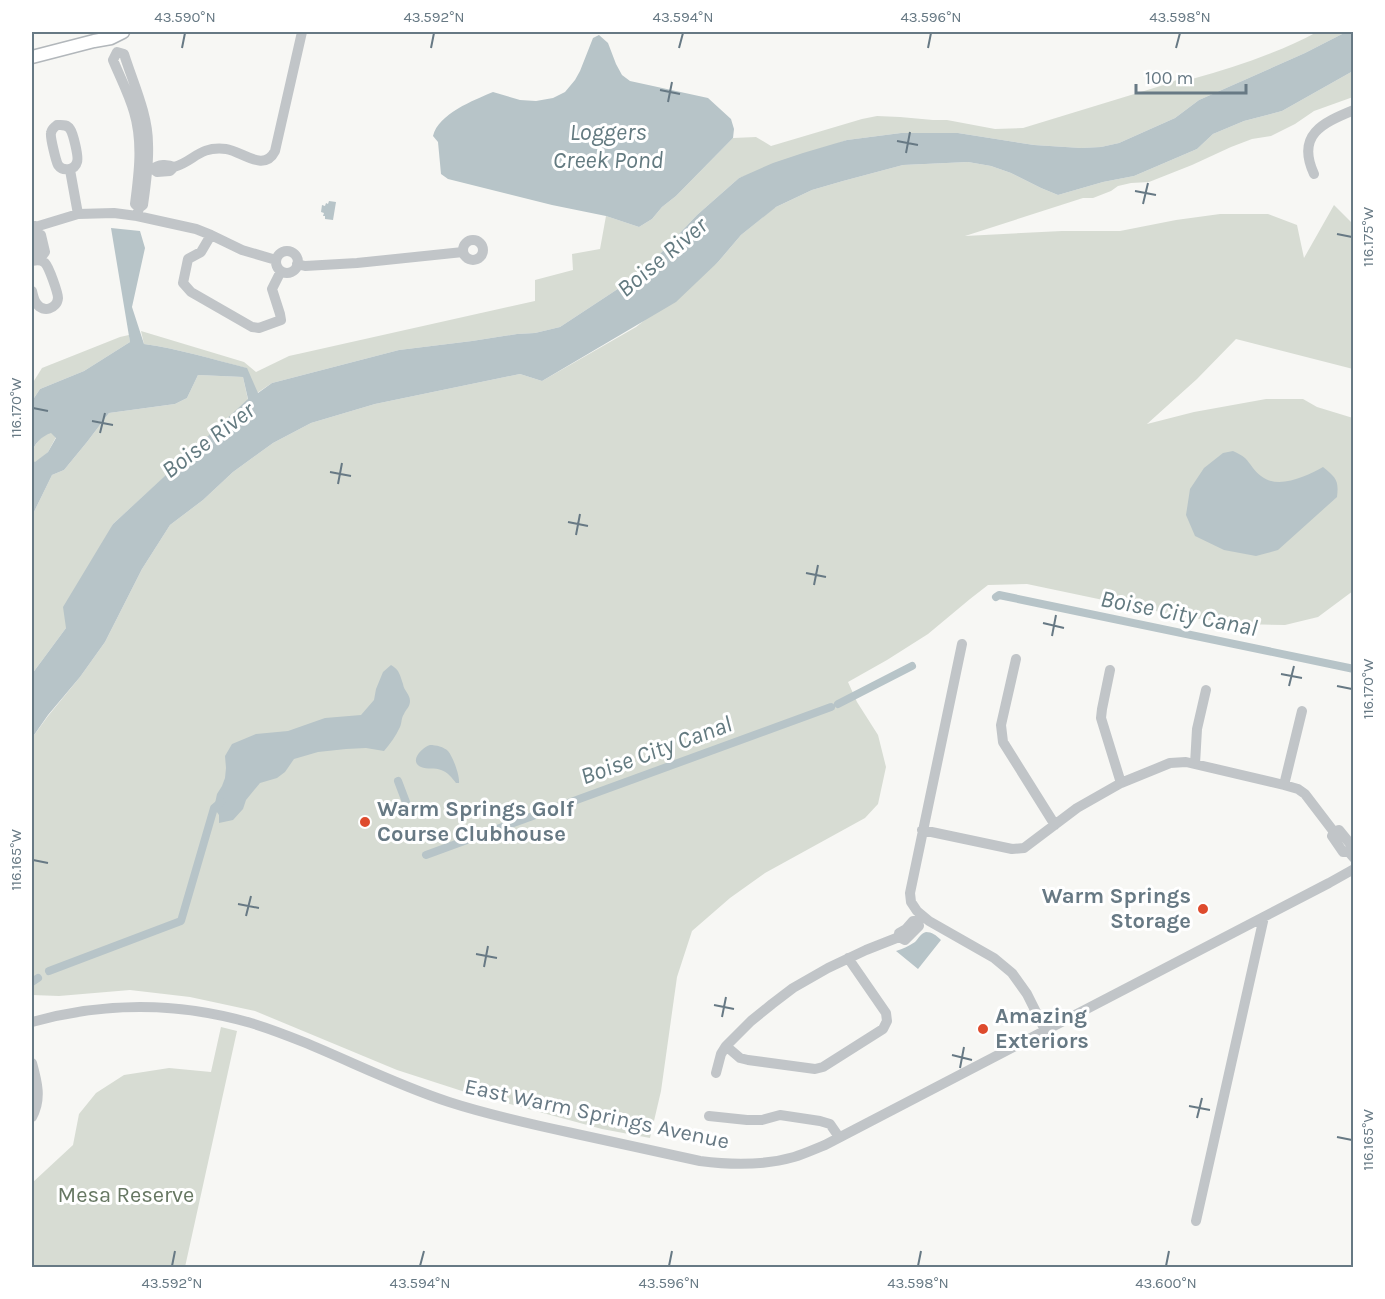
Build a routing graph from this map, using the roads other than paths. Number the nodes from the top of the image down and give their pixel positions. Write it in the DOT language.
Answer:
graph roads {
  1 [pos="123,32"];
  2 [pos="302,32"];
  3 [pos="111,38"];
  4 [pos="32,57"];
  5 [pos="1353,110"];
  6 [pos="147,169"];
  7 [pos="70,170"];
  8 [pos="1314,174"];
  9 [pos="138,212"];
  10 [pos="78,214"];
  11 [pos="34,229"];
  12 [pos="211,235"];
  13 [pos="463,252"];
  14 [pos="276,260"];
  15 [pos="35,261"];
  16 [pos="297,264"];
  17 [pos="281,271"];
  18 [pos="32,291"];
  19 [pos="962,644"];
  20 [pos="1016,659"];
  21 [pos="1110,670"];
  22 [pos="1206,690"];
  23 [pos="1302,711"];
  24 [pos="1195,764"];
  25 [pos="1120,783"];
  26 [pos="1284,785"];
  27 [pos="1054,825"];
  28 [pos="922,830"];
  29 [pos="1351,855"];
  30 [pos="1353,869"];
  31 [pos="1263,917"];
  32 [pos="920,918"];
  33 [pos="848,958"];
  34 [pos="32,1022"];
  35 [pos="1045,1030"];
  36 [pos="726,1046"];
  37 [pos="32,1063"];
  38 [pos="716,1073"];
  39 [pos="709,1116"];
  40 [pos="32,1117"];
  41 [pos="839,1137"];
  42 [pos="1196,1221"];
  1 -- 3 [label="main road"];
  2 -- 6 [label="street"];
  3 -- 4 [label="main road"];
  3 -- 6 [label="street"];
  5 -- 8 [label="street"];
  6 -- 9 [label="street"];
  7 -- 10 [label="street"];
  9 -- 10 [label="street"];
  9 -- 12 [label="street"];
  10 -- 11 [label="street"];
  11 -- 15 [label="street"];
  12 -- 14 [label="street"];
  12 -- 17 [label="street"];
  13 -- 16 [label="street"];
  14 -- 16 [label="street"];
  14 -- 17 [label="street"];
  15 -- 18 [label="street"];
  16 -- 17 [label="street"];
  19 -- 28 [label="street"];
  20 -- 27 [label="street"];
  21 -- 25 [label="street"];
  22 -- 24 [label="street"];
  23 -- 26 [label="street"];
  24 -- 25 [label="street"];
  24 -- 26 [label="street"];
  25 -- 27 [label="street"];
  26 -- 29 [label="street"];
  27 -- 28 [label="street"];
  28 -- 32 [label="street"];
  30 -- 31 [label="street, East Warm Springs Avenue"];
  31 -- 35 [label="street, East Warm Springs Avenue"];
  31 -- 42 [label="street"];
  32 -- 33 [label="street"];
  32 -- 35 [label="street"];
  33 -- 36 [label="street"];
  33 -- 36 [label="street"];
  34 -- 41 [label="street, East Warm Springs Avenue"];
  35 -- 41 [label="street, East Warm Springs Avenue"];
  36 -- 38 [label="street"];
  37 -- 40 [label="street"];
  39 -- 41 [label="street"];
}
